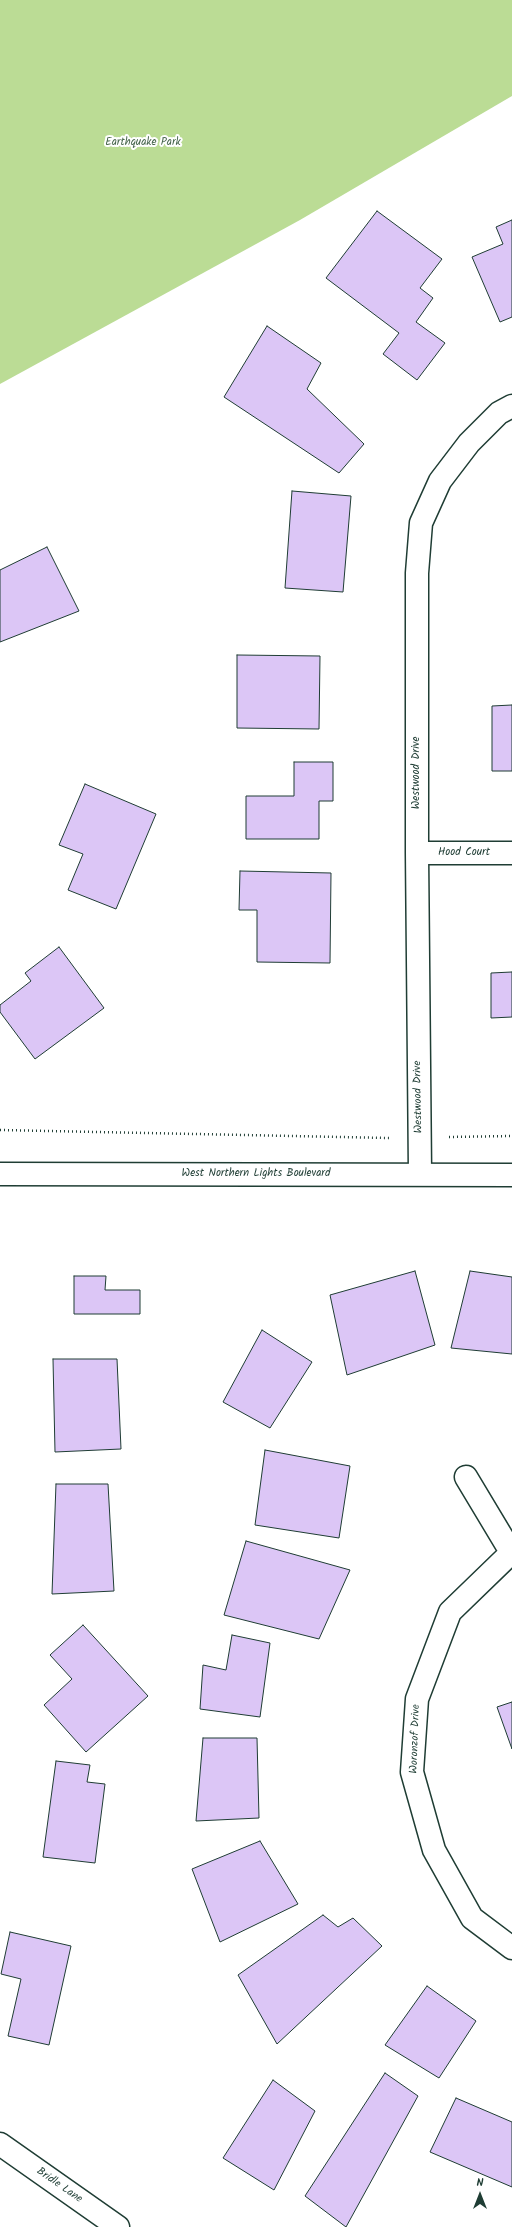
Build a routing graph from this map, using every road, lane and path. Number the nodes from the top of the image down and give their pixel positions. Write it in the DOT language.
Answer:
graph roads {
  1 [pos="512,406"];
  2 [pos="417,853"];
  3 [pos="512,853"];
  4 [pos="0,1130"];
  5 [pos="512,1136"];
  6 [pos="419,1139"];
  7 [pos="420,1173"];
  8 [pos="0,1174"];
  9 [pos="512,1175"];
  10 [pos="466,1477"];
  11 [pos="511,1552"];
  12 [pos="512,1948"];
  13 [pos="0,2144"];
  14 [pos="118,2227"];
  1 -- 2 [label="street, Westwood Drive"];
  2 -- 3 [label="street, Hood Court"];
  2 -- 6 [label="street, Westwood Drive"];
  4 -- 6 [label="path"];
  5 -- 6 [label="path"];
  6 -- 7 [label="street, Westwood Drive"];
  7 -- 8 [label="street, West Northern Lights Boulevard"];
  7 -- 9 [label="street, West Northern Lights Boulevard"];
  10 -- 11 [label="street, Woronzof Drive"];
  11 -- 12 [label="street, Woronzof Drive"];
  13 -- 14 [label="street, Bridle Lane"];
}
